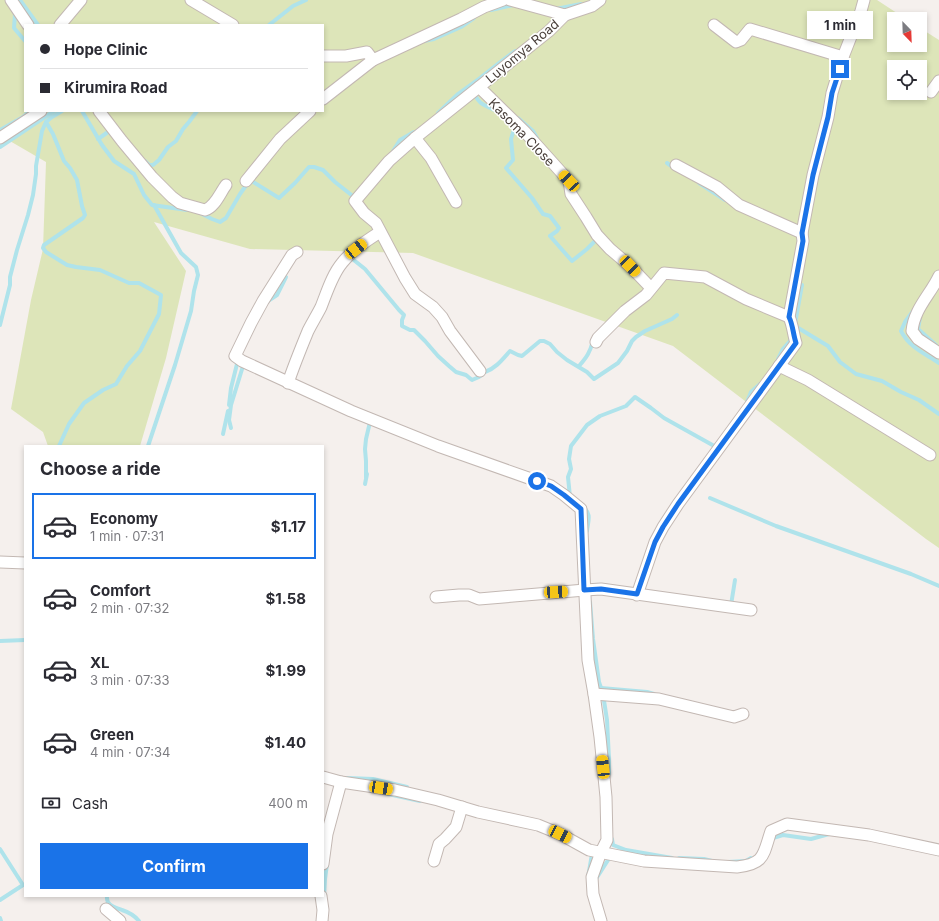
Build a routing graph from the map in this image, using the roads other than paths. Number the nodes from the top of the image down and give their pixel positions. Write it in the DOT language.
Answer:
graph roads {
  1 [pos="11,0"];
  2 [pos="80,0"];
  3 [pos="190,0"];
  4 [pos="503,0"];
  5 [pos="510,0"];
  6 [pos="864,0"];
  7 [pos="594,2"];
  8 [pos="565,15"];
  9 [pos="27,24"];
  10 [pos="61,24"];
  11 [pos="231,24"];
  12 [pos="714,25"];
  13 [pos="324,56"];
  14 [pos="844,57"];
  15 [pos="373,60"];
  16 [pos="939,81"];
  17 [pos="479,87"];
  18 [pos="931,92"];
  19 [pos="324,98"];
  20 [pos="39,112"];
  21 [pos="100,112"];
  22 [pos="309,112"];
  23 [pos="0,138"];
  24 [pos="415,138"];
  25 [pos="676,165"];
  26 [pos="246,181"];
  27 [pos="226,185"];
  28 [pos="456,202"];
  29 [pos="380,232"];
  30 [pos="802,233"];
  31 [pos="297,252"];
  32 [pos="939,276"];
  33 [pos="651,288"];
  34 [pos="789,317"];
  35 [pos="596,342"];
  36 [pos="939,352"];
  37 [pos="779,366"];
  38 [pos="480,371"];
  39 [pos="288,383"];
  40 [pos="930,455"];
  41 [pos="0,562"];
  42 [pos="24,563"];
  43 [pos="584,590"];
  44 [pos="637,594"];
  45 [pos="436,597"];
  46 [pos="751,610"];
  47 [pos="594,694"];
  48 [pos="743,714"];
  49 [pos="324,777"];
  50 [pos="342,782"];
  51 [pos="462,807"];
  52 [pos="939,850"];
  53 [pos="601,852"];
  54 [pos="324,856"];
  55 [pos="434,861"];
  56 [pos="321,897"];
  57 [pos="106,909"];
  58 [pos="120,921"];
  59 [pos="322,921"];
  60 [pos="601,921"];
  1 -- 9 [label="street"];
  2 -- 10 [label="street"];
  3 -- 11 [label="street"];
  4 -- 15 [label="street"];
  5 -- 8 [label="street"];
  6 -- 14 [label="street"];
  7 -- 8 [label="street"];
  8 -- 17 [label="street, Luyomya Road"];
  12 -- 14 [label="street"];
  13 -- 15 [label="street"];
  14 -- 30 [label="street"];
  15 -- 19 [label="street"];
  16 -- 18 [label="street"];
  17 -- 24 [label="street, Luyomya Road"];
  17 -- 33 [label="street, Kasoma Close"];
  20 -- 23 [label="street"];
  21 -- 27 [label="street"];
  22 -- 26 [label="street"];
  24 -- 28 [label="street"];
  24 -- 29 [label="street, Luyomya Road"];
  25 -- 30 [label="street"];
  29 -- 38 [label="street"];
  29 -- 39 [label="street"];
  30 -- 34 [label="street"];
  31 -- 39 [label="street"];
  32 -- 36 [label="street"];
  33 -- 34 [label="street"];
  33 -- 35 [label="street"];
  34 -- 37 [label="street"];
  37 -- 40 [label="street"];
  37 -- 44 [label="street"];
  39 -- 43 [label="street"];
  41 -- 42 [label="street"];
  43 -- 44 [label="street"];
  43 -- 45 [label="street"];
  43 -- 47 [label="street"];
  44 -- 46 [label="street"];
  47 -- 48 [label="street"];
  47 -- 53 [label="street"];
  49 -- 50 [label="street"];
  50 -- 51 [label="street"];
  50 -- 54 [label="street"];
  51 -- 53 [label="street"];
  51 -- 55 [label="street"];
  52 -- 53 [label="street"];
  53 -- 60 [label="street"];
  56 -- 59 [label="street"];
  57 -- 58 [label="street"];
}
